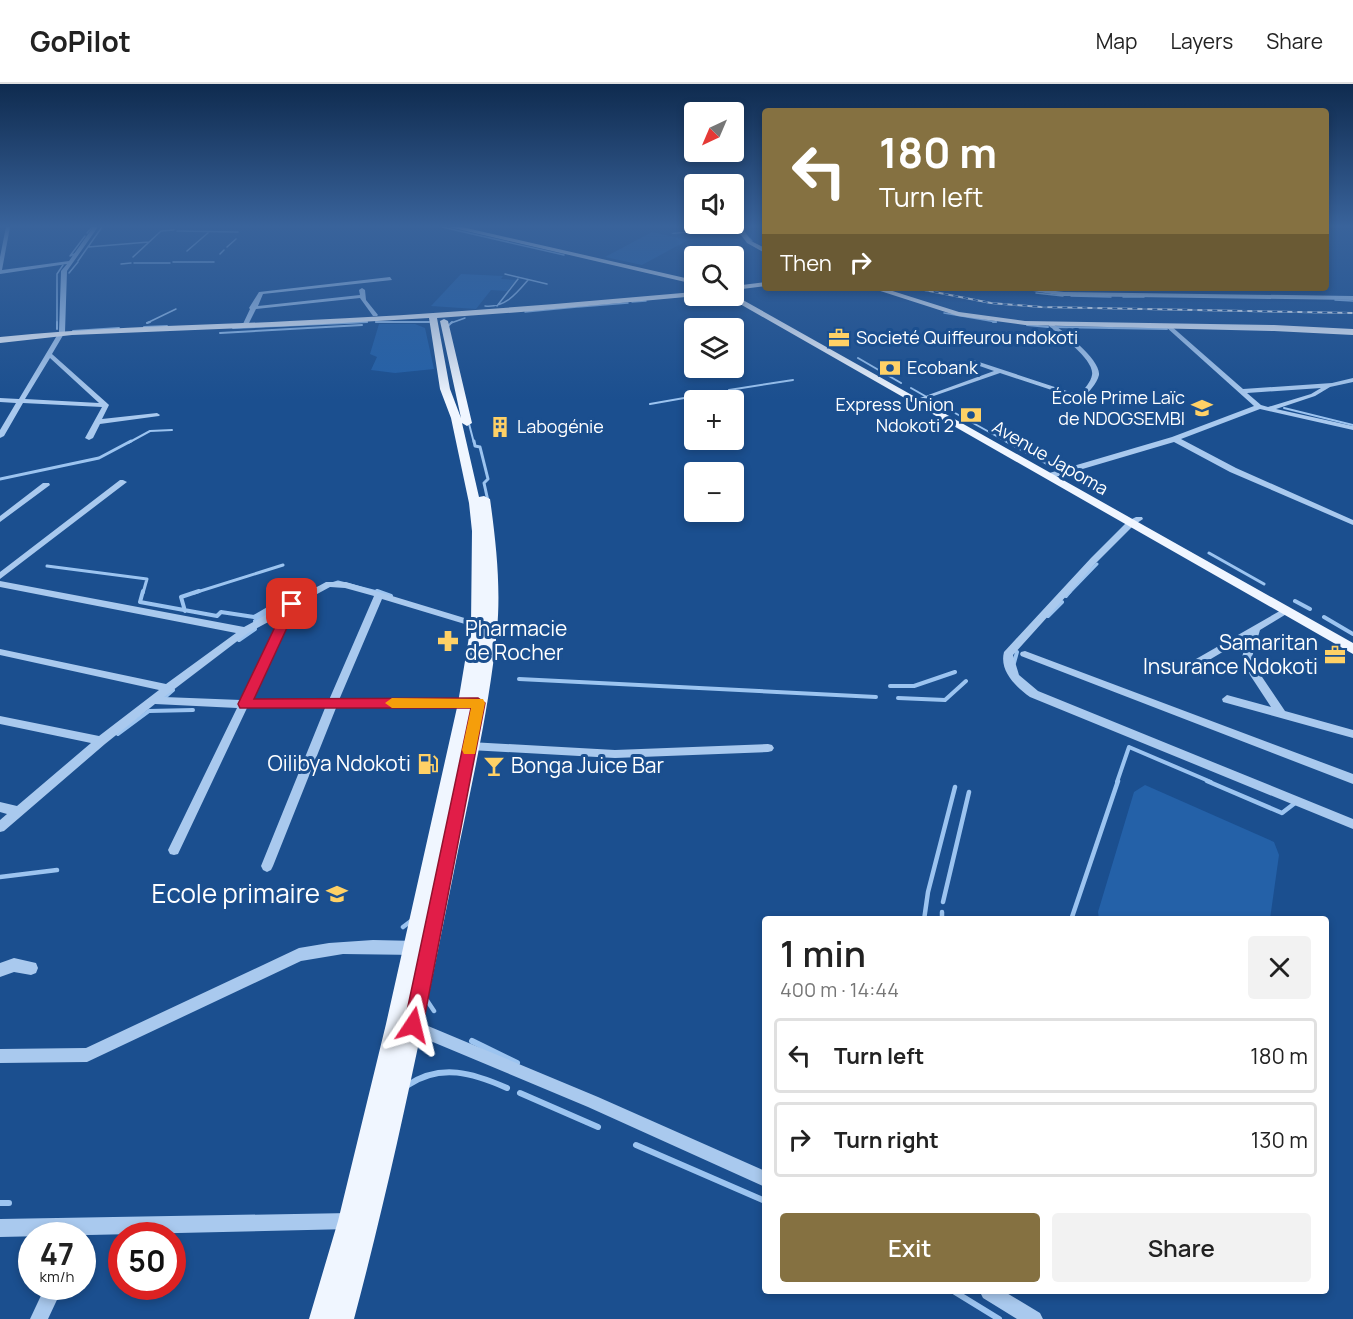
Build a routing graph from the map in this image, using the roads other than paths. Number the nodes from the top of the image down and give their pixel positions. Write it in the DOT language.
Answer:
graph roads {
  1 [pos="63,285"];
  2 [pos="338,285"];
  3 [pos="362,285"];
  4 [pos="761,285"];
  5 [pos="744,289"];
  6 [pos="885,291"];
  7 [pos="1041,291"];
  8 [pos="684,294"];
  9 [pos="362,296"];
  10 [pos="744,297"];
  11 [pos="744,297"];
  12 [pos="1353,298"];
  13 [pos="252,309"];
  14 [pos="375,315"];
  15 [pos="438,315"];
  16 [pos="1051,325"];
  17 [pos="245,326"];
  18 [pos="1168,326"];
  19 [pos="62,332"];
  20 [pos="1353,332"];
  21 [pos="0,340"];
  22 [pos="49,354"];
  23 [pos="973,362"];
  24 [pos="998,372"];
  25 [pos="1353,380"];
  26 [pos="1332,385"];
  27 [pos="1242,391"];
  28 [pos="923,398"];
  29 [pos="0,400"];
  30 [pos="23,400"];
  31 [pos="106,405"];
  32 [pos="1259,407"];
  33 [pos="1268,409"];
  34 [pos="157,415"];
  35 [pos="98,422"];
  36 [pos="1353,428"];
  37 [pos="0,436"];
  38 [pos="89,438"];
  39 [pos="1175,439"];
  40 [pos="1053,475"];
  41 [pos="123,482"];
  42 [pos="46,485"];
  43 [pos="0,520"];
  44 [pos="1135,521"];
  45 [pos="1353,523"];
  46 [pos="1,583"];
  47 [pos="379,595"];
  48 [pos="292,604"];
  49 [pos="1285,611"];
  50 [pos="478,625"];
  51 [pos="1256,628"];
  52 [pos="245,631"];
  53 [pos="1353,639"];
  54 [pos="1353,649"];
  55 [pos="0,652"];
  56 [pos="1025,654"];
  57 [pos="1200,662"];
  58 [pos="168,688"];
  59 [pos="1227,699"];
  60 [pos="152,700"];
  61 [pos="472,703"];
  62 [pos="245,704"];
  63 [pos="332,704"];
  64 [pos="1281,714"];
  65 [pos="0,720"];
  66 [pos="1353,734"];
  67 [pos="100,741"];
  68 [pos="470,746"];
  69 [pos="768,748"];
  70 [pos="1353,778"];
  71 [pos="0,807"];
  72 [pos="18,811"];
  73 [pos="1353,824"];
  74 [pos="0,827"];
  75 [pos="174,850"];
  76 [pos="267,866"];
  77 [pos="419,948"];
  78 [pos="31,968"];
  79 [pos="0,970"];
  80 [pos="405,1024"];
  81 [pos="0,1056"];
  82 [pos="762,1178"];
  83 [pos="350,1221"];
  84 [pos="0,1228"];
  85 [pos="18,1229"];
  86 [pos="96,1231"];
  87 [pos="992,1294"];
  88 [pos="48,1300"];
  89 [pos="39,1319"];
  90 [pos="321,1319"];
  91 [pos="341,1319"];
  92 [pos="1034,1319"];
  1 -- 19 [label="street"];
  2 -- 13 [label="street"];
  3 -- 9 [label="street"];
  4 -- 5 [label="main road"];
  6 -- 16 [label="main road"];
  7 -- 12 [label="street"];
  8 -- 15 [label="main road"];
  9 -- 13 [label="street"];
  9 -- 14 [label="street"];
  10 -- 28 [label="main road, Avenue Japoma"];
  11 -- 40 [label="main road, Avenue Japoma"];
  13 -- 17 [label="street"];
  15 -- 17 [label="main road"];
  15 -- 50 [label="main road"];
  15 -- 61 [label="main road"];
  16 -- 18 [label="main road"];
  16 -- 24 [label="street"];
  17 -- 19 [label="main road"];
  18 -- 20 [label="main road"];
  18 -- 27 [label="street"];
  19 -- 21 [label="main road"];
  19 -- 22 [label="street"];
  22 -- 30 [label="street"];
  22 -- 31 [label="street"];
  23 -- 24 [label="street"];
  24 -- 28 [label="street"];
  25 -- 26 [label="street"];
  26 -- 27 [label="street"];
  26 -- 33 [label="street"];
  27 -- 32 [label="street"];
  28 -- 40 [label="main road, Avenue Japoma"];
  29 -- 30 [label="street"];
  30 -- 31 [label="street"];
  30 -- 37 [label="street"];
  31 -- 35 [label="street"];
  32 -- 33 [label="street"];
  32 -- 39 [label="street"];
  33 -- 36 [label="street"];
  34 -- 35 [label="street"];
  35 -- 38 [label="street"];
  39 -- 40 [label="street"];
  39 -- 45 [label="street"];
  40 -- 44 [label="main road, Avenue Japoma"];
  41 -- 46 [label="street"];
  42 -- 43 [label="street"];
  44 -- 49 [label="main road, Avenue Japoma"];
  44 -- 53 [label="main road, Avenue Japoma"];
  44 -- 73 [label="street"];
  46 -- 52 [label="street"];
  47 -- 48 [label="street"];
  47 -- 50 [label="street"];
  47 -- 63 [label="street"];
  48 -- 52 [label="street"];
  48 -- 62 [label="street"];
  49 -- 51 [label="street"];
  49 -- 54 [label="main road, Avenue Japoma"];
  50 -- 61 [label="main road"];
  51 -- 57 [label="street"];
  51 -- 64 [label="street"];
  52 -- 58 [label="street"];
  55 -- 58 [label="street"];
  56 -- 70 [label="street"];
  58 -- 60 [label="street"];
  59 -- 64 [label="street"];
  60 -- 62 [label="street"];
  60 -- 67 [label="street"];
  61 -- 63 [label="street"];
  61 -- 68 [label="main road"];
  61 -- 77 [label="main road"];
  62 -- 63 [label="street"];
  62 -- 75 [label="street"];
  63 -- 76 [label="street"];
  64 -- 66 [label="street"];
  65 -- 67 [label="street"];
  67 -- 72 [label="street"];
  68 -- 69 [label="street"];
  68 -- 77 [label="main road"];
  71 -- 72 [label="street"];
  72 -- 74 [label="street"];
  77 -- 80 [label="main road"];
  77 -- 81 [label="street"];
  78 -- 79 [label="street"];
  80 -- 82 [label="street"];
  80 -- 83 [label="main road"];
  80 -- 91 [label="main road"];
  83 -- 86 [label="street"];
  83 -- 90 [label="main road"];
  84 -- 85 [label="street"];
  87 -- 92 [label="street"];
  88 -- 89 [label="street"];
}
